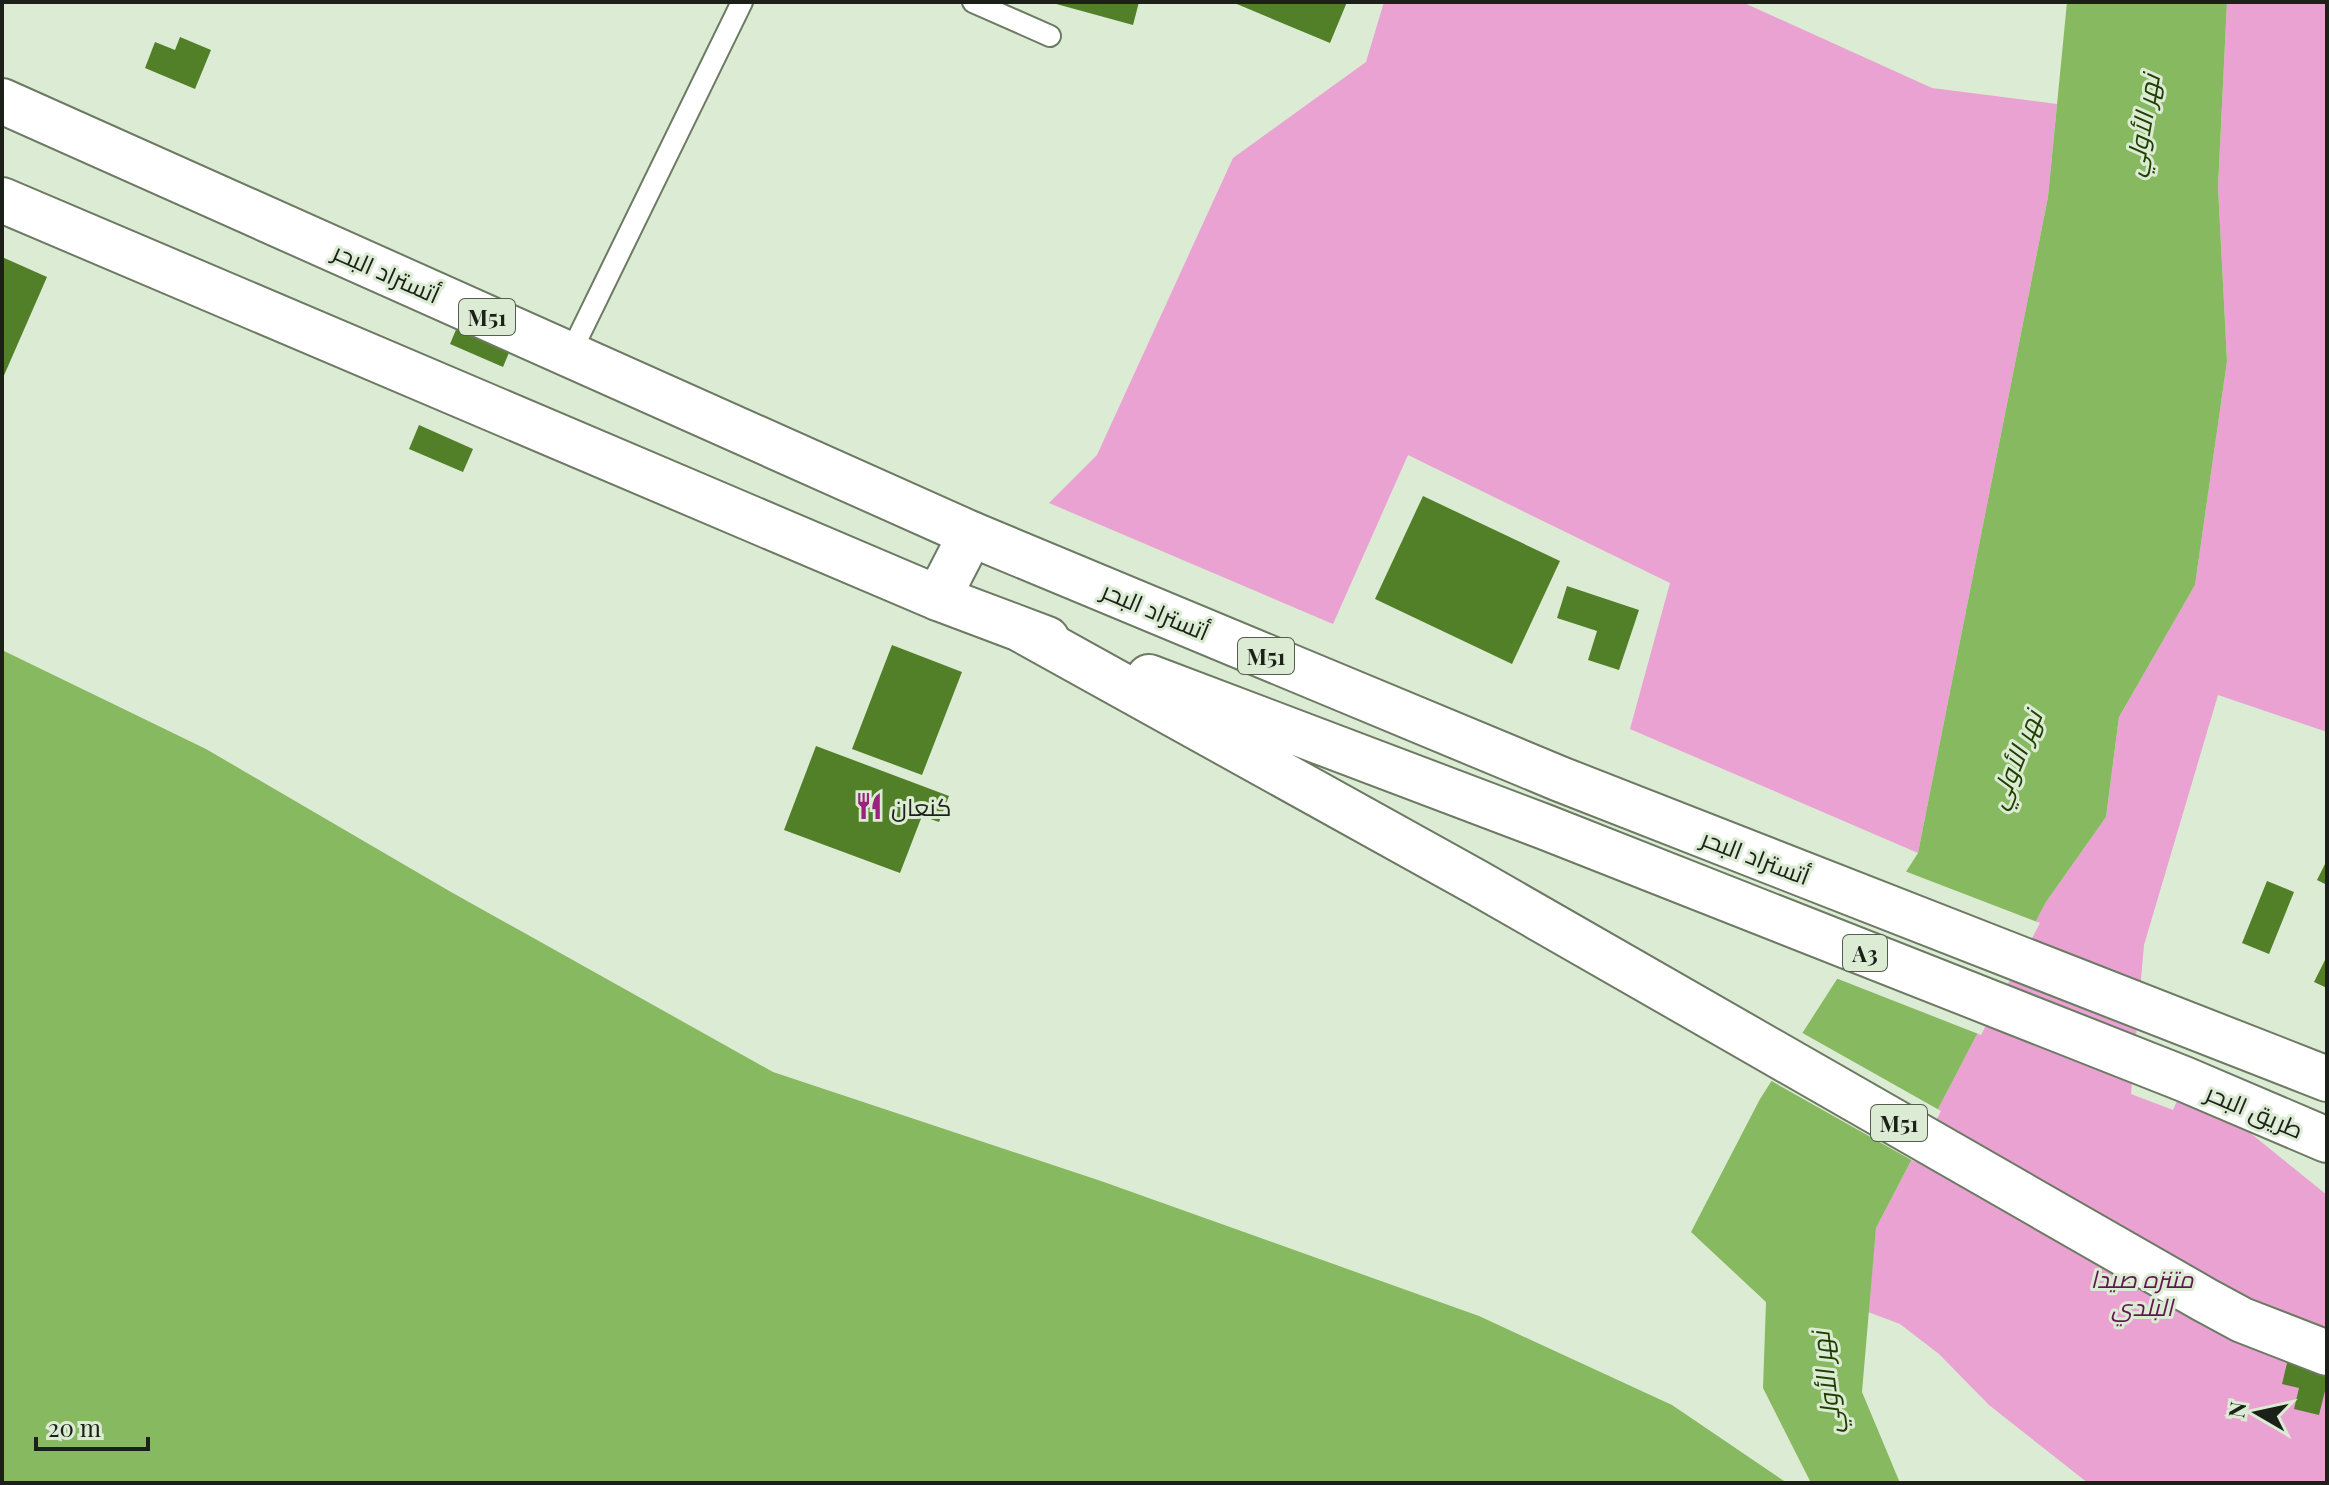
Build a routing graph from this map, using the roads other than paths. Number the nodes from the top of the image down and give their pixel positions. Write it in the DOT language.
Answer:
graph roads {
  1 [pos="742,2"];
  2 [pos="973,2"];
  3 [pos="1050,36"];
  4 [pos="2,101"];
  5 [pos="2,200"];
  6 [pos="570,354"];
  7 [pos="971,534"];
  8 [pos="938,598"];
  9 [pos="1020,629"];
  10 [pos="2327,1079"];
  11 [pos="2327,1140"];
  12 [pos="2327,1353"];
  1 -- 6 [label="lane"];
  2 -- 3 [label="lane"];
  4 -- 6 [label="highway, أتستراد البحر / M51"];
  5 -- 8 [label="highway, M51"];
  6 -- 7 [label="highway, أتستراد البحر / M51"];
  7 -- 8 [label="highway"];
  7 -- 10 [label="highway, أتستراد البحر / M51"];
  8 -- 9 [label="highway, M51"];
  9 -- 11 [label="highway, طريق البحر / A3"];
  9 -- 12 [label="highway, M51"];
}
